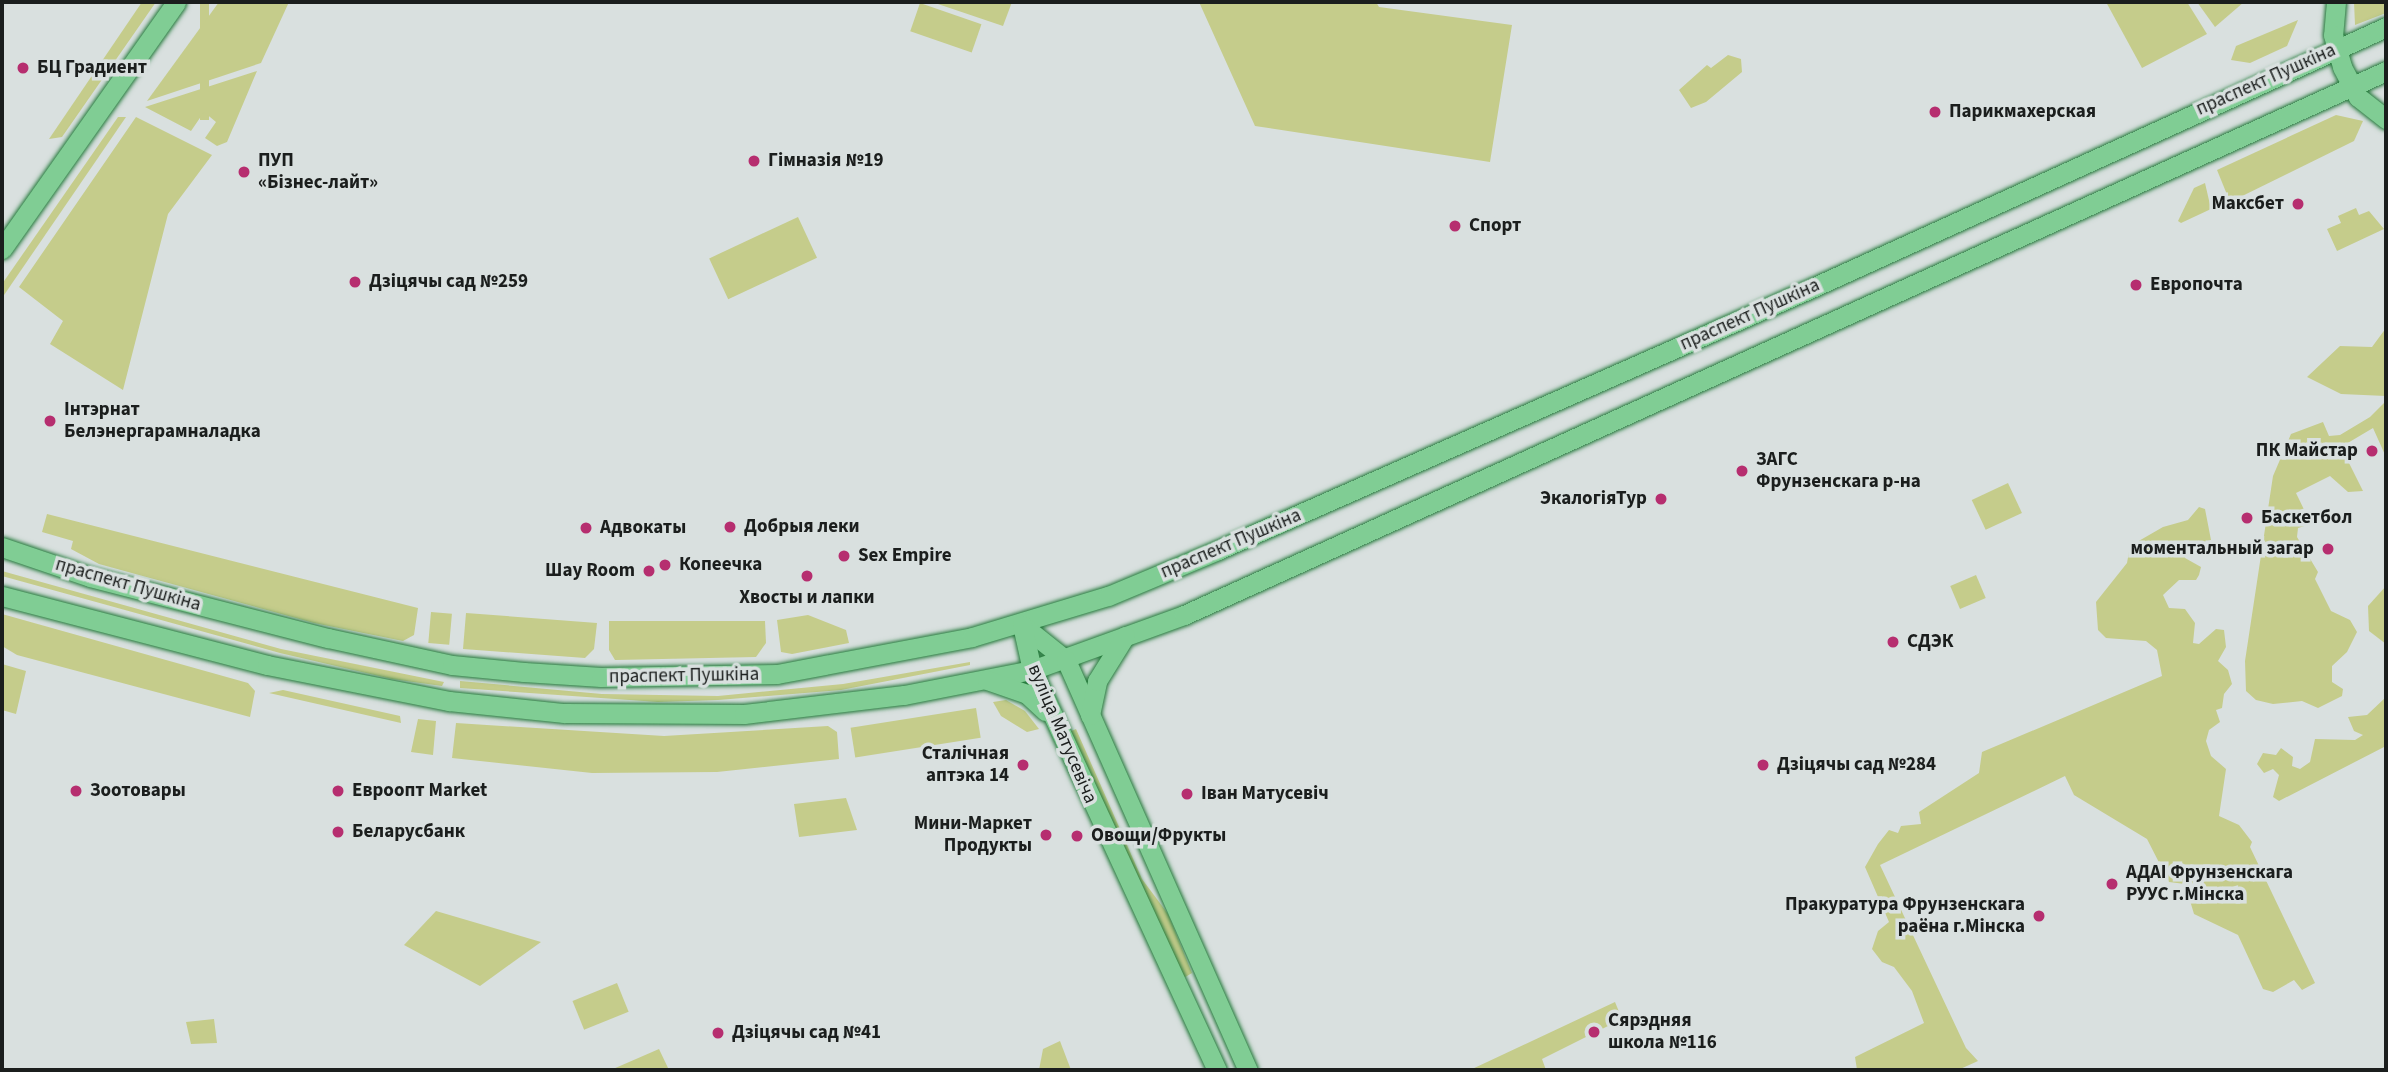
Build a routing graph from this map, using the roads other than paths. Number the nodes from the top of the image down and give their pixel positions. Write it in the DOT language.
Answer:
graph roads {
  1 [pos="176,2"];
  2 [pos="2336,2"];
  3 [pos="2386,27"];
  4 [pos="2336,48"];
  5 [pos="2386,71"];
  6 [pos="2352,88"];
  7 [pos="2386,118"];
  8 [pos="2,249"];
  9 [pos="2,547"];
  10 [pos="2,596"];
  11 [pos="1022,625"];
  12 [pos="1125,636"];
  13 [pos="1066,660"];
  14 [pos="1032,670"];
  15 [pos="982,679"];
  16 [pos="1090,715"];
  17 [pos="1053,718"];
  18 [pos="1188,1009"];
  19 [pos="1246,1067"];
  20 [pos="1217,1070"];
  1 -- 8 [label="main road"];
  2 -- 4 [label="main road"];
  3 -- 4 [label="main road, праспект Пушкіна"];
  4 -- 6 [label="main road"];
  4 -- 11 [label="main road, праспект Пушкіна"];
  5 -- 6 [label="main road, праспект Пушкіна"];
  6 -- 7 [label="main road"];
  6 -- 12 [label="main road, праспект Пушкіна"];
  9 -- 11 [label="main road, праспект Пушкіна"];
  10 -- 15 [label="main road, праспект Пушкіна"];
  11 -- 13 [label="main road, вуліца Матусевіча"];
  11 -- 14 [label="main road, вуліца Матусевіча"];
  12 -- 13 [label="main road, праспект Пушкіна"];
  12 -- 16 [label="main road"];
  13 -- 14 [label="main road, праспект Пушкіна"];
  13 -- 16 [label="main road, вуліца Матусевіча"];
  14 -- 15 [label="main road, праспект Пушкіна"];
  14 -- 17 [label="main road, вуліца Матусевіча"];
  15 -- 17 [label="main road"];
  16 -- 19 [label="main road, вуліца Матусевіча"];
  17 -- 18 [label="main road, вуліца Матусевіча"];
  18 -- 19 [label="main road"];
  18 -- 20 [label="main road, вуліца Матусевіча"];
}
